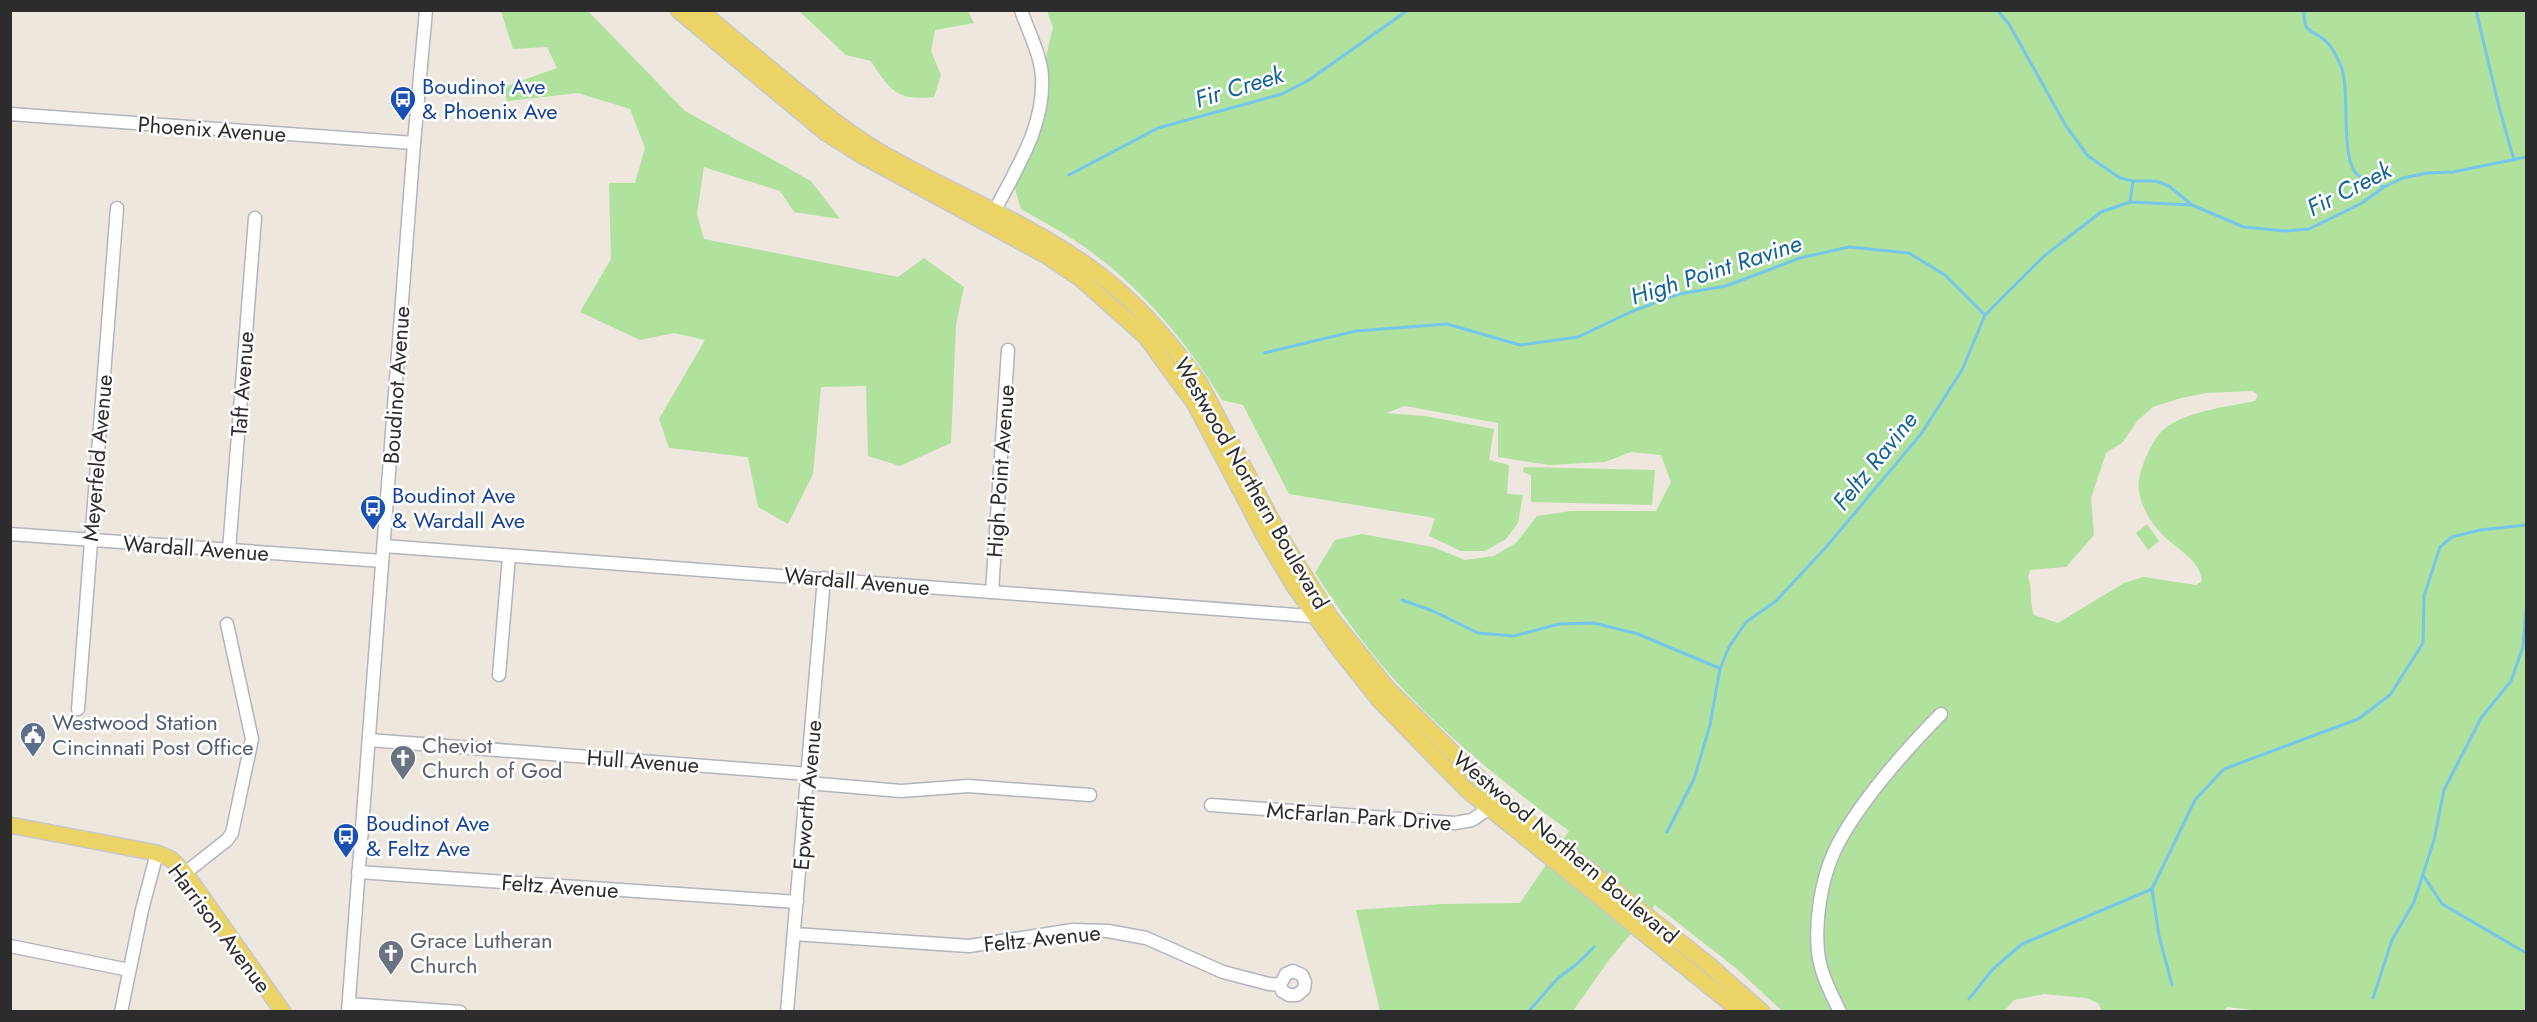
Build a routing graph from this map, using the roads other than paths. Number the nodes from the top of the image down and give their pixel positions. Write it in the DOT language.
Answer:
graph roads {
  1 [pos="426,10"];
  2 [pos="678,10"];
  3 [pos="700,10"];
  4 [pos="1021,10"];
  5 [pos="10,114"];
  6 [pos="414,143"];
  7 [pos="117,207"];
  8 [pos="255,218"];
  9 [pos="991,218"];
  10 [pos="1008,350"];
  11 [pos="10,534"];
  12 [pos="91,541"];
  13 [pos="384,546"];
  14 [pos="229,550"];
  15 [pos="509,556"];
  16 [pos="382,561"];
  17 [pos="824,578"];
  18 [pos="992,592"];
  19 [pos="1314,616"];
  20 [pos="1330,617"];
  21 [pos="227,624"];
  22 [pos="499,675"];
  23 [pos="78,709"];
  24 [pos="1941,714"];
  25 [pos="369,741"];
  26 [pos="808,779"];
  27 [pos="1090,795"];
  28 [pos="1496,804"];
  29 [pos="1211,805"];
  30 [pos="10,825"];
  31 [pos="157,853"];
  32 [pos="358,872"];
  33 [pos="185,873"];
  34 [pos="797,902"];
  35 [pos="794,934"];
  36 [pos="10,946"];
  37 [pos="129,970"];
  38 [pos="1280,985"];
  39 [pos="348,1008"];
  40 [pos="121,1011"];
  41 [pos="283,1011"];
  42 [pos="460,1011"];
  43 [pos="788,1011"];
  44 [pos="1741,1011"];
  45 [pos="1762,1011"];
  46 [pos="1840,1011"];
  1 -- 6 [label="street, Boudinot Avenue"];
  2 -- 9 [label="main road, Westwood Northern Boulevard"];
  3 -- 9 [label="main road, Westwood Northern Boulevard"];
  4 -- 9 [label="street"];
  5 -- 6 [label="street, Phoenix Avenue"];
  6 -- 13 [label="street, Boudinot Avenue"];
  7 -- 12 [label="street, Meyerfeld Avenue"];
  8 -- 14 [label="street, Taft Avenue"];
  9 -- 19 [label="main road, Westwood Northern Boulevard"];
  9 -- 20 [label="main road, Westwood Northern Boulevard"];
  10 -- 18 [label="street, High Point Avenue"];
  11 -- 12 [label="street, Wardall Avenue"];
  12 -- 14 [label="street, Wardall Avenue"];
  12 -- 23 [label="street, Meyerfeld Avenue"];
  13 -- 15 [label="street, Wardall Avenue"];
  13 -- 16 [label="street, Boudinot Avenue"];
  14 -- 16 [label="street, Wardall Avenue"];
  15 -- 17 [label="street, Wardall Avenue"];
  15 -- 22 [label="street"];
  16 -- 25 [label="street, Boudinot Avenue"];
  17 -- 18 [label="street, Wardall Avenue"];
  17 -- 26 [label="street, Epworth Avenue"];
  18 -- 19 [label="street, Wardall Avenue"];
  19 -- 20 [label="street, Wardall Avenue"];
  19 -- 28 [label="main road, Westwood Northern Boulevard"];
  20 -- 28 [label="main road, Westwood Northern Boulevard"];
  21 -- 33 [label="street"];
  24 -- 46 [label="street"];
  25 -- 26 [label="street, Hull Avenue"];
  25 -- 32 [label="street, Boudinot Avenue"];
  26 -- 27 [label="street, Hull Avenue"];
  26 -- 34 [label="street, Epworth Avenue"];
  28 -- 29 [label="street, McFarlan Park Drive"];
  28 -- 44 [label="main road, Westwood Northern Boulevard"];
  28 -- 45 [label="main road, Westwood Northern Boulevard"];
  30 -- 31 [label="main road, Harrison Avenue"];
  31 -- 33 [label="main road, Harrison Avenue"];
  31 -- 37 [label="street"];
  32 -- 34 [label="street, Feltz Avenue"];
  32 -- 39 [label="street, Boudinot Avenue"];
  33 -- 41 [label="main road, Harrison Avenue"];
  34 -- 35 [label="street, Epworth Avenue"];
  35 -- 38 [label="street, Feltz Avenue"];
  35 -- 43 [label="street, Epworth Avenue"];
  36 -- 37 [label="street"];
  37 -- 40 [label="street"];
  39 -- 42 [label="street"];
}
